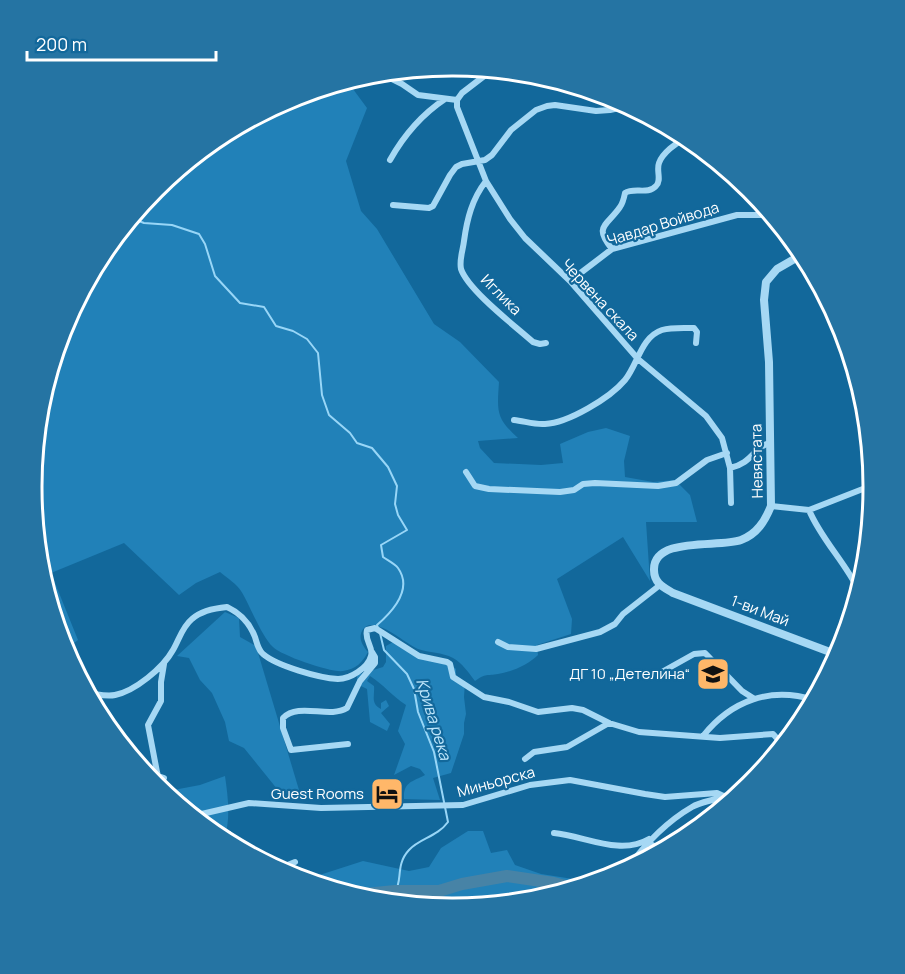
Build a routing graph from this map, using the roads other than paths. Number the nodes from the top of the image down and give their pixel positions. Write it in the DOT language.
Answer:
graph roads {
  1 [pos="482,77"];
  2 [pos="395,81"];
  3 [pos="445,99"];
  4 [pos="457,100"];
  5 [pos="613,109"];
  6 [pos="677,143"];
  7 [pos="390,160"];
  8 [pos="479,163"];
  9 [pos="486,181"];
  10 [pos="393,205"];
  11 [pos="760,215"];
  12 [pos="612,249"];
  13 [pos="794,259"];
  14 [pos="570,281"];
  15 [pos="546,343"];
  16 [pos="696,343"];
  17 [pos="638,359"];
  18 [pos="514,420"];
  19 [pos="770,443"];
  20 [pos="727,453"];
  21 [pos="730,468"];
  22 [pos="466,472"];
  23 [pos="863,488"];
  24 [pos="731,503"];
  25 [pos="771,506"];
  26 [pos="809,510"];
  27 [pos="852,579"];
  28 [pos="660,585"];
  29 [pos="498,642"];
  30 [pos="372,651"];
  31 [pos="828,652"];
  32 [pos="164,664"];
  33 [pos="660,673"];
  34 [pos="99,695"];
  35 [pos="753,698"];
  36 [pos="804,699"];
  37 [pos="609,723"];
  38 [pos="703,736"];
  39 [pos="777,738"];
  40 [pos="348,744"];
  41 [pos="525,759"];
  42 [pos="157,772"];
  43 [pos="724,796"];
  44 [pos="722,797"];
  45 [pos="204,814"];
  46 [pos="554,832"];
  47 [pos="655,836"];
  48 [pos="649,843"];
  49 [pos="654,845"];
  50 [pos="642,851"];
  51 [pos="295,862"];
  52 [pos="290,864"];
  1 -- 4 [label="street"];
  2 -- 3 [label="street"];
  3 -- 4 [label="street"];
  3 -- 7 [label="street"];
  4 -- 8 [label="street, Червена скала"];
  5 -- 8 [label="street"];
  6 -- 12 [label="street"];
  8 -- 9 [label="street, Червена скала"];
  8 -- 10 [label="street"];
  9 -- 14 [label="street, Червена скала"];
  9 -- 15 [label="street, Иглика"];
  11 -- 12 [label="street, Чавдар Войвода"];
  12 -- 14 [label="street, Чавдар Войвода"];
  13 -- 19 [label="street, Невястата"];
  14 -- 17 [label="street, Червена скала"];
  16 -- 17 [label="street"];
  17 -- 18 [label="street"];
  17 -- 20 [label="street, Червена скала"];
  19 -- 21 [label="street"];
  19 -- 25 [label="street, Невястата"];
  20 -- 21 [label="street, Червена скала"];
  20 -- 22 [label="street"];
  21 -- 24 [label="street, Червена скала"];
  23 -- 26 [label="street"];
  25 -- 26 [label="street"];
  25 -- 28 [label="street, Невястата"];
  26 -- 27 [label="street"];
  28 -- 29 [label="street"];
  28 -- 31 [label="street, 1-ви Май"];
  30 -- 32 [label="street"];
  30 -- 37 [label="street"];
  30 -- 40 [label="street"];
  32 -- 34 [label="street"];
  32 -- 42 [label="street"];
  33 -- 35 [label="street"];
  35 -- 36 [label="street"];
  35 -- 38 [label="street"];
  37 -- 38 [label="street"];
  37 -- 41 [label="street"];
  38 -- 39 [label="street"];
  43 -- 45 [label="street, Миньорска"];
  44 -- 47 [label="street"];
  46 -- 47 [label="street"];
  47 -- 48 [label="street"];
  48 -- 49 [label="street"];
  48 -- 50 [label="street"];
  51 -- 52 [label="street"];
}
